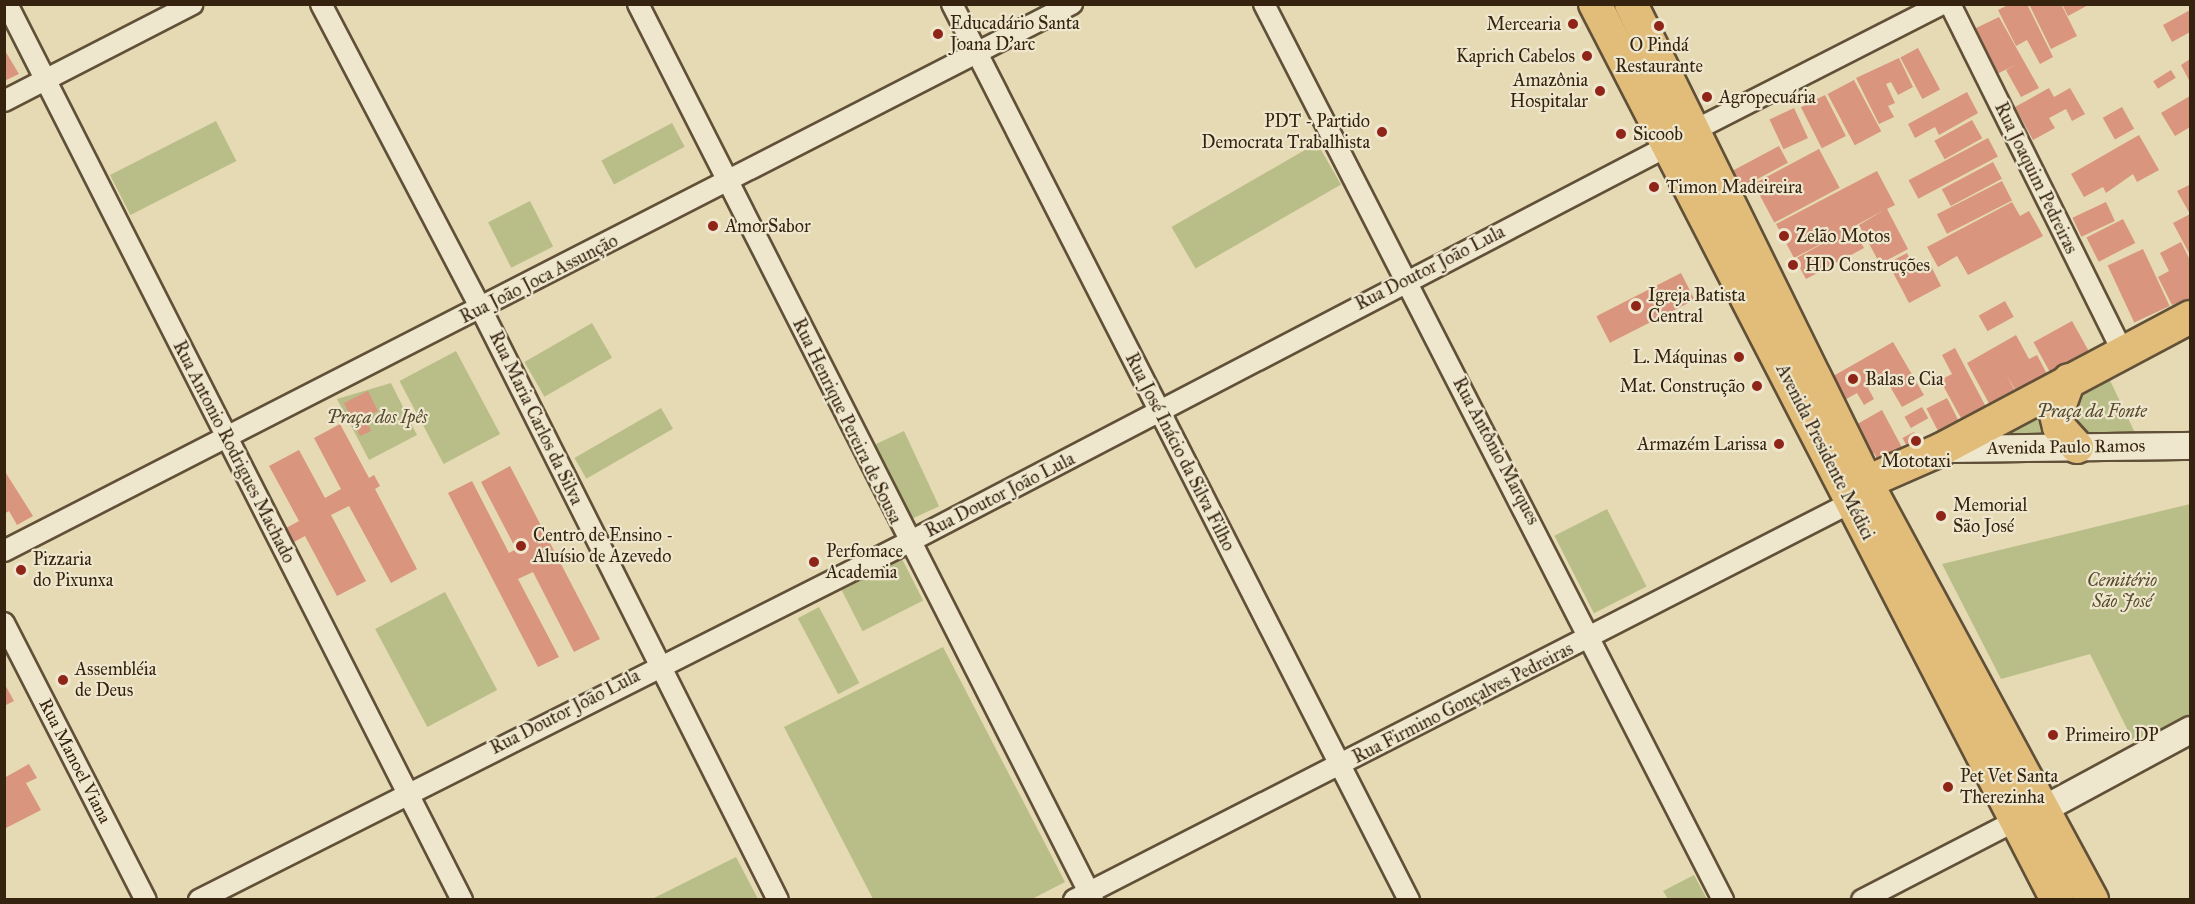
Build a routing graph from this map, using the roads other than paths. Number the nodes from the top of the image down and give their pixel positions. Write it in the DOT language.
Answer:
graph roads {
  1 [pos="7,4"];
  2 [pos="193,4"];
  3 [pos="321,4"];
  4 [pos="638,4"];
  5 [pos="952,4"];
  6 [pos="1072,4"];
  7 [pos="1264,4"];
  8 [pos="1595,4"];
  9 [pos="1631,4"];
  10 [pos="1942,4"];
  11 [pos="1950,4"];
  12 [pos="977,54"];
  13 [pos="44,80"];
  14 [pos="4,100"];
  15 [pos="1695,130"];
  16 [pos="1668,146"];
  17 [pos="728,183"];
  18 [pos="1406,279"];
  19 [pos="482,309"];
  20 [pos="1771,314"];
  21 [pos="2190,317"];
  22 [pos="2122,351"];
  23 [pos="2069,380"];
  24 [pos="1160,413"];
  25 [pos="226,438"];
  26 [pos="2190,446"];
  27 [pos="2077,447"];
  28 [pos="1942,449"];
  29 [pos="1859,492"];
  30 [pos="907,543"];
  31 [pos="4,551"];
  32 [pos="4,624"];
  33 [pos="1593,637"];
  34 [pos="658,664"];
  35 [pos="1995,711"];
  36 [pos="1967,726"];
  37 [pos="2190,730"];
  38 [pos="1340,765"];
  39 [pos="406,794"];
  40 [pos="2046,808"];
  41 [pos="2017,820"];
  42 [pos="1085,897"];
  43 [pos="146,900"];
  44 [pos="199,900"];
  45 [pos="462,900"];
  46 [pos="778,900"];
  47 [pos="1409,900"];
  48 [pos="1723,900"];
  49 [pos="1862,900"];
  50 [pos="2057,900"];
  51 [pos="2092,900"];
  1 -- 13 [label="street, Rua Antonio Rodrigues Machado"];
  2 -- 13 [label="street"];
  3 -- 19 [label="street, Rua Maria Carlos da Silva"];
  4 -- 17 [label="street, Rua Henrique Pereira de Sousa"];
  5 -- 12 [label="street, Rua José Inácio da Silva Filho"];
  6 -- 12 [label="street, Rua João Joca Assunção"];
  7 -- 18 [label="street, Rua Antônio Marques"];
  8 -- 16 [label="main road, Avenida Presidente Médici"];
  9 -- 15 [label="main road, Avenida Presidente Médici"];
  10 -- 15 [label="street"];
  11 -- 22 [label="street, Rua Joaquim Pedreiras"];
  12 -- 17 [label="street, Rua João Joca Assunção"];
  12 -- 24 [label="street, Rua José Inácio da Silva Filho"];
  13 -- 14 [label="street"];
  13 -- 25 [label="street, Rua Antonio Rodrigues Machado"];
  15 -- 20 [label="main road, Avenida Presidente Médici"];
  16 -- 18 [label="street, Rua Doutor João Lula"];
  16 -- 20 [label="main road, Avenida Presidente Médici"];
  17 -- 19 [label="street, Rua João Joca Assunção"];
  17 -- 30 [label="street, Rua Henrique Pereira de Sousa"];
  18 -- 24 [label="street, Rua Doutor João Lula"];
  18 -- 33 [label="street, Rua Antônio Marques"];
  19 -- 25 [label="street, Rua João Joca Assunção"];
  19 -- 34 [label="street, Rua Maria Carlos da Silva"];
  20 -- 29 [label="main road, Avenida Presidente Médici"];
  21 -- 22 [label="main road, Rua Firmino Gonçalves Pedreiras"];
  22 -- 23 [label="main road, Rua Firmino Gonçalves Pedreiras"];
  23 -- 27 [label="main road"];
  23 -- 28 [label="main road, Rua Firmino Gonçalves Pedreiras"];
  24 -- 30 [label="street, Rua Doutor João Lula"];
  24 -- 38 [label="street, Rua José Inácio da Silva Filho"];
  25 -- 31 [label="street, Rua João Joca Assunção"];
  25 -- 39 [label="street, Rua Antonio Rodrigues Machado"];
  26 -- 27 [label="street, Avenida Paulo Ramos"];
  27 -- 28 [label="street, Avenida Paulo Ramos"];
  28 -- 29 [label="main road, Rua Firmino Gonçalves Pedreiras"];
  29 -- 33 [label="street, Rua Firmino Gonçalves Pedreiras"];
  29 -- 35 [label="main road, Avenida Presidente Médici"];
  29 -- 36 [label="main road, Avenida Presidente Médici"];
  30 -- 34 [label="street, Rua Doutor João Lula"];
  30 -- 42 [label="street, Rua Henrique Pereira de Sousa"];
  32 -- 43 [label="street, Rua Manoel Viana"];
  33 -- 38 [label="street, Rua Firmino Gonçalves Pedreiras"];
  33 -- 48 [label="street, Rua Antônio Marques"];
  34 -- 39 [label="street, Rua Doutor João Lula"];
  34 -- 46 [label="street, Rua Maria Carlos da Silva"];
  35 -- 36 [label="main road"];
  35 -- 40 [label="main road, Avenida Presidente Médici"];
  36 -- 41 [label="main road, Avenida Presidente Médici"];
  37 -- 40 [label="street"];
  38 -- 42 [label="street, Rua Firmino Gonçalves Pedreiras"];
  38 -- 47 [label="street, Rua José Inácio da Silva Filho"];
  39 -- 44 [label="street, Rua Doutor João Lula"];
  39 -- 45 [label="street, Rua Antonio Rodrigues Machado"];
  40 -- 51 [label="main road, Avenida Presidente Médici"];
  41 -- 49 [label="street"];
  41 -- 50 [label="main road, Avenida Presidente Médici"];
}
